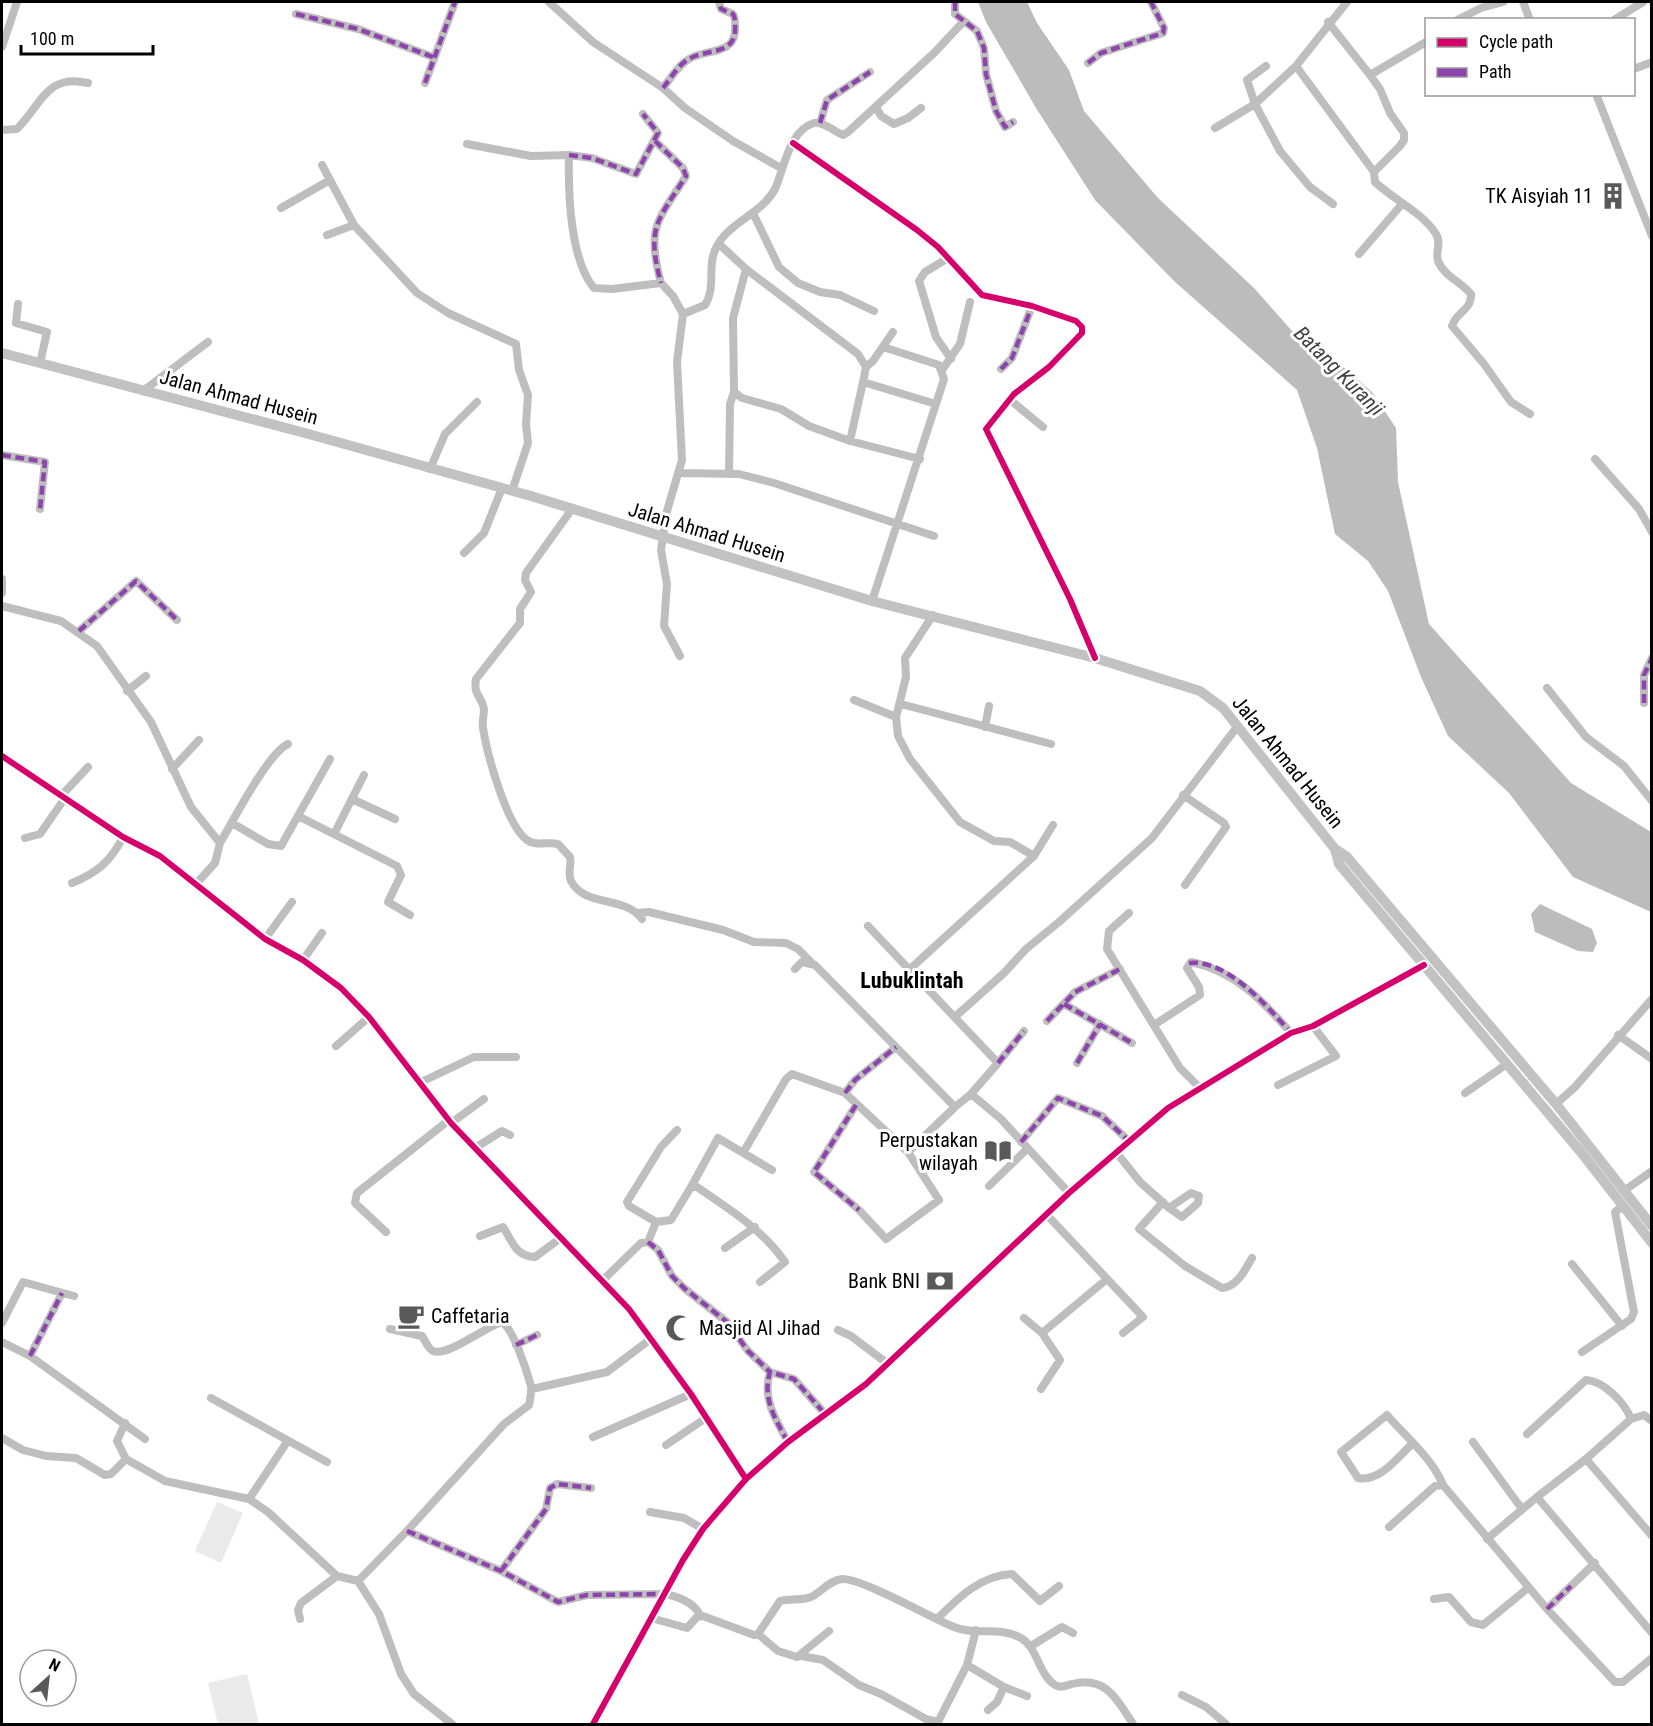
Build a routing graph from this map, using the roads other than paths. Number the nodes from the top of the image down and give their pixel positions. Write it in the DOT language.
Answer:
graph roads {
  1 [pos="17,2"];
  2 [pos="455,2"];
  3 [pos="549,2"];
  4 [pos="719,2"];
  5 [pos="955,2"];
  6 [pos="1151,2"];
  7 [pos="1347,2"];
  8 [pos="1503,2"];
  9 [pos="1523,2"];
  10 [pos="1642,2"];
  11 [pos="296,14"];
  12 [pos="1461,18"];
  13 [pos="1529,18"];
  14 [pos="1617,18"];
  15 [pos="963,22"];
  16 [pos="1328,22"];
  17 [pos="1425,43"];
  18 [pos="2,47"];
  19 [pos="433,57"];
  20 [pos="1652,62"];
  21 [pos="1088,63"];
  22 [pos="1266,66"];
  23 [pos="1296,66"];
  24 [pos="1635,69"];
  25 [pos="870,72"];
  26 [pos="1370,75"];
  27 [pos="425,83"];
  28 [pos="88,84"];
  29 [pos="663,88"];
  30 [pos="1597,96"];
  31 [pos="1255,104"];
  32 [pos="876,107"];
  33 [pos="921,108"];
  34 [pos="643,114"];
  35 [pos="1013,122"];
  36 [pos="820,123"];
  37 [pos="1215,128"];
  38 [pos="2,130"];
  39 [pos="655,141"];
  40 [pos="467,144"];
  41 [pos="793,144"];
  42 [pos="569,155"];
  43 [pos="322,165"];
  44 [pos="781,168"];
  45 [pos="1374,172"];
  46 [pos="330,180"];
  47 [pos="1333,204"];
  48 [pos="1402,204"];
  49 [pos="281,208"];
  50 [pos="753,213"];
  51 [pos="354,225"];
  52 [pos="327,235"];
  53 [pos="1652,236"];
  54 [pos="719,244"];
  55 [pos="1359,254"];
  56 [pos="948,258"];
  57 [pos="746,269"];
  58 [pos="661,283"];
  59 [pos="970,302"];
  60 [pos="18,304"];
  61 [pos="1032,306"];
  62 [pos="874,311"];
  63 [pos="682,314"];
  64 [pos="893,332"];
  65 [pos="208,342"];
  66 [pos="883,347"];
  67 [pos="2,353"];
  68 [pos="951,359"];
  69 [pos="40,363"];
  70 [pos="866,367"];
  71 [pos="1001,369"];
  72 [pos="942,370"];
  73 [pos="863,382"];
  74 [pos="143,391"];
  75 [pos="734,392"];
  76 [pos="1009,399"];
  77 [pos="477,402"];
  78 [pos="936,404"];
  79 [pos="1530,414"];
  80 [pos="1043,427"];
  81 [pos="850,441"];
  82 [pos="2,455"];
  83 [pos="920,459"];
  84 [pos="1595,459"];
  85 [pos="430,469"];
  86 [pos="678,473"];
  87 [pos="729,474"];
  88 [pos="507,490"];
  89 [pos="40,509"];
  90 [pos="572,509"];
  91 [pos="898,524"];
  92 [pos="1652,532"];
  93 [pos="662,536"];
  94 [pos="934,536"];
  95 [pos="464,552"];
  96 [pos="2,579"];
  97 [pos="2,592"];
  98 [pos="872,600"];
  99 [pos="2,606"];
  100 [pos="933,615"];
  101 [pos="177,620"];
  102 [pos="79,631"];
  103 [pos="680,656"];
  104 [pos="1095,658"];
  105 [pos="1652,658"];
  106 [pos="146,676"];
  107 [pos="1547,688"];
  108 [pos="127,692"];
  109 [pos="854,700"];
  110 [pos="1644,702"];
  111 [pos="901,704"];
  112 [pos="989,706"];
  113 [pos="896,717"];
  114 [pos="985,727"];
  115 [pos="1237,727"];
  116 [pos="199,740"];
  117 [pos="288,744"];
  118 [pos="1051,744"];
  119 [pos="2,756"];
  120 [pos="330,759"];
  121 [pos="88,767"];
  122 [pos="172,769"];
  123 [pos="364,775"];
  124 [pos="1184,795"];
  125 [pos="63,797"];
  126 [pos="352,799"];
  127 [pos="1652,801"];
  128 [pos="298,816"];
  129 [pos="395,819"];
  130 [pos="232,824"];
  131 [pos="1053,825"];
  132 [pos="334,834"];
  133 [pos="123,837"];
  134 [pos="25,838"];
  135 [pos="220,843"];
  136 [pos="1335,849"];
  137 [pos="1034,856"];
  138 [pos="72,883"];
  139 [pos="196,884"];
  140 [pos="1185,885"];
  141 [pos="292,902"];
  142 [pos="1129,913"];
  143 [pos="410,915"];
  144 [pos="868,926"];
  145 [pos="322,933"];
  146 [pos="266,939"];
  147 [pos="303,960"];
  148 [pos="812,963"];
  149 [pos="1424,965"];
  150 [pos="795,969"];
  151 [pos="910,969"];
  152 [pos="1120,969"];
  153 [pos="1652,999"];
  154 [pos="1064,1004"];
  155 [pos="956,1016"];
  156 [pos="369,1017"];
  157 [pos="1047,1021"];
  158 [pos="1100,1024"];
  159 [pos="1154,1025"];
  160 [pos="1313,1026"];
  161 [pos="1024,1032"];
  162 [pos="1291,1033"];
  163 [pos="1618,1035"];
  164 [pos="1132,1043"];
  165 [pos="336,1046"];
  166 [pos="896,1047"];
  167 [pos="1510,1049"];
  168 [pos="516,1057"];
  169 [pos="1652,1059"];
  170 [pos="1504,1060"];
  171 [pos="998,1063"];
  172 [pos="1077,1063"];
  173 [pos="419,1083"];
  174 [pos="1278,1085"];
  175 [pos="1199,1087"];
  176 [pos="845,1093"];
  177 [pos="1465,1093"];
  178 [pos="971,1095"];
  179 [pos="484,1099"];
  180 [pos="1556,1104"];
  181 [pos="856,1105"];
  182 [pos="955,1107"];
  183 [pos="450,1121"];
  184 [pos="677,1130"];
  185 [pos="510,1135"];
  186 [pos="1129,1141"];
  187 [pos="1024,1146"];
  188 [pos="475,1148"];
  189 [pos="908,1152"];
  190 [pos="1116,1152"];
  191 [pos="743,1153"];
  192 [pos="772,1170"];
  193 [pos="1652,1171"];
  194 [pos="691,1186"];
  195 [pos="989,1186"];
  196 [pos="1625,1190"];
  197 [pos="1069,1194"];
  198 [pos="1623,1206"];
  199 [pos="1047,1215"];
  200 [pos="656,1222"];
  201 [pos="1652,1226"];
  202 [pos="755,1227"];
  203 [pos="386,1232"];
  204 [pos="480,1236"];
  205 [pos="562,1237"];
  206 [pos="648,1242"];
  207 [pos="1652,1243"];
  208 [pos="725,1248"];
  209 [pos="1252,1258"];
  210 [pos="1572,1264"];
  211 [pos="1107,1280"];
  212 [pos="602,1281"];
  213 [pos="760,1282"];
  214 [pos="62,1293"];
  215 [pos="74,1296"];
  216 [pos="1024,1318"];
  217 [pos="2,1323"];
  218 [pos="1622,1326"];
  219 [pos="390,1329"];
  220 [pos="838,1330"];
  221 [pos="1123,1332"];
  222 [pos="1042,1333"];
  223 [pos="537,1335"];
  224 [pos="652,1338"];
  225 [pos="2,1342"];
  226 [pos="516,1345"];
  227 [pos="1581,1352"];
  228 [pos="30,1356"];
  229 [pos="888,1364"];
  230 [pos="770,1372"];
  231 [pos="532,1389"];
  232 [pos="1041,1389"];
  233 [pos="691,1394"];
  234 [pos="211,1398"];
  235 [pos="826,1415"];
  236 [pos="706,1418"];
  237 [pos="1631,1419"];
  238 [pos="1652,1420"];
  239 [pos="125,1423"];
  240 [pos="1527,1434"];
  241 [pos="594,1437"];
  242 [pos="2,1438"];
  243 [pos="145,1439"];
  244 [pos="287,1442"];
  245 [pos="788,1442"];
  246 [pos="1473,1442"];
  247 [pos="1412,1444"];
  248 [pos="666,1445"];
  249 [pos="126,1459"];
  250 [pos="1587,1459"];
  251 [pos="327,1462"];
  252 [pos="746,1479"];
  253 [pos="1443,1485"];
  254 [pos="591,1488"];
  255 [pos="1537,1497"];
  256 [pos="249,1499"];
  257 [pos="1522,1509"];
  258 [pos="650,1512"];
  259 [pos="1389,1527"];
  260 [pos="703,1529"];
  261 [pos="407,1531"];
  262 [pos="1652,1536"];
  263 [pos="1487,1539"];
  264 [pos="1595,1563"];
  265 [pos="501,1571"];
  266 [pos="338,1576"];
  267 [pos="358,1581"];
  268 [pos="1059,1586"];
  269 [pos="1528,1588"];
  270 [pos="664,1594"];
  271 [pos="1434,1599"];
  272 [pos="1547,1609"];
  273 [pos="700,1616"];
  274 [pos="651,1618"];
  275 [pos="300,1619"];
  276 [pos="937,1619"];
  277 [pos="976,1630"];
  278 [pos="829,1631"];
  279 [pos="1073,1633"];
  280 [pos="1652,1633"];
  281 [pos="758,1634"];
  282 [pos="1031,1646"];
  283 [pos="801,1656"];
  284 [pos="1652,1658"];
  285 [pos="968,1665"];
  286 [pos="1004,1687"];
  287 [pos="1182,1695"];
  288 [pos="1027,1696"];
  289 [pos="988,1710"];
  290 [pos="452,1725"];
  291 [pos="593,1725"];
  292 [pos="1133,1725"];
  293 [pos="1226,1725"];
  1 -- 18 [label="street"];
  2 -- 19 [label="street"];
  3 -- 29 [label="street"];
  4 -- 29 [label="street"];
  5 -- 15 [label="street"];
  6 -- 21 [label="street"];
  7 -- 16 [label="street"];
  8 -- 12 [label="street"];
  9 -- 13 [label="street"];
  10 -- 14 [label="street"];
  11 -- 19 [label="street"];
  15 -- 32 [label="street"];
  15 -- 35 [label="street"];
  16 -- 23 [label="street"];
  16 -- 26 [label="street"];
  17 -- 26 [label="street"];
  19 -- 27 [label="street"];
  20 -- 24 [label="street"];
  22 -- 31 [label="street"];
  23 -- 31 [label="street"];
  23 -- 45 [label="street"];
  25 -- 36 [label="street"];
  26 -- 45 [label="street"];
  28 -- 38 [label="street"];
  29 -- 44 [label="street"];
  30 -- 53 [label="street"];
  31 -- 37 [label="street"];
  31 -- 47 [label="street"];
  32 -- 33 [label="street"];
  32 -- 36 [label="street"];
  34 -- 39 [label="street"];
  36 -- 41 [label="street"];
  39 -- 42 [label="street"];
  39 -- 58 [label="street"];
  40 -- 42 [label="street"];
  41 -- 44 [label="street"];
  41 -- 56 [label="street"];
  42 -- 58 [label="street"];
  43 -- 46 [label="street"];
  44 -- 50 [label="street"];
  45 -- 48 [label="street"];
  46 -- 49 [label="street"];
  46 -- 51 [label="street"];
  48 -- 55 [label="street"];
  48 -- 79 [label="street"];
  50 -- 54 [label="street"];
  50 -- 62 [label="street"];
  51 -- 52 [label="street"];
  51 -- 88 [label="street"];
  54 -- 57 [label="street"];
  54 -- 63 [label="street"];
  56 -- 61 [label="street"];
  56 -- 68 [label="street"];
  57 -- 70 [label="street"];
  57 -- 75 [label="street"];
  58 -- 63 [label="street"];
  59 -- 68 [label="street"];
  60 -- 69 [label="street"];
  61 -- 71 [label="street"];
  61 -- 76 [label="street"];
  63 -- 86 [label="street"];
  64 -- 66 [label="street"];
  65 -- 74 [label="street"];
  66 -- 70 [label="street"];
  66 -- 72 [label="street"];
  67 -- 69 [label="main road, Jalan Ahmad Husein"];
  68 -- 72 [label="street"];
  69 -- 74 [label="main road, Jalan Ahmad Husein"];
  70 -- 73 [label="street"];
  72 -- 78 [label="street"];
  73 -- 78 [label="street"];
  73 -- 81 [label="street"];
  74 -- 85 [label="main road, Jalan Ahmad Husein"];
  75 -- 81 [label="street"];
  75 -- 87 [label="street"];
  76 -- 80 [label="street"];
  76 -- 104 [label="street"];
  77 -- 85 [label="street"];
  78 -- 83 [label="street"];
  81 -- 83 [label="street"];
  82 -- 89 [label="street"];
  83 -- 91 [label="street"];
  84 -- 92 [label="street"];
  85 -- 88 [label="main road, Jalan Ahmad Husein"];
  86 -- 87 [label="street"];
  86 -- 93 [label="street"];
  87 -- 91 [label="street"];
  88 -- 90 [label="main road, Jalan Ahmad Husein"];
  88 -- 95 [label="street"];
  90 -- 93 [label="main road, Jalan Ahmad Husein"];
  90 -- 148 [label="street"];
  91 -- 94 [label="street"];
  91 -- 98 [label="street"];
  93 -- 98 [label="main road, Jalan Ahmad Husein"];
  93 -- 103 [label="street"];
  96 -- 97 [label="street"];
  98 -- 100 [label="main road, Jalan Ahmad Husein"];
  99 -- 102 [label="street"];
  100 -- 104 [label="main road, Jalan Ahmad Husein"];
  100 -- 111 [label="street"];
  101 -- 102 [label="street"];
  102 -- 108 [label="street"];
  104 -- 115 [label="main road, Jalan Ahmad Husein"];
  105 -- 110 [label="street"];
  106 -- 108 [label="street"];
  107 -- 127 [label="street"];
  108 -- 122 [label="street"];
  109 -- 113 [label="street"];
  111 -- 113 [label="street"];
  111 -- 114 [label="street"];
  112 -- 114 [label="street"];
  113 -- 137 [label="street"];
  114 -- 118 [label="street"];
  115 -- 124 [label="street"];
  115 -- 136 [label="main road, Jalan Ahmad Husein"];
  116 -- 122 [label="street"];
  117 -- 130 [label="street"];
  119 -- 125 [label="street"];
  120 -- 128 [label="street"];
  121 -- 125 [label="street"];
  122 -- 135 [label="street"];
  123 -- 126 [label="street"];
  124 -- 140 [label="street"];
  124 -- 155 [label="street"];
  125 -- 133 [label="street"];
  125 -- 134 [label="street"];
  126 -- 129 [label="street"];
  126 -- 132 [label="street"];
  128 -- 130 [label="street"];
  128 -- 132 [label="street"];
  130 -- 135 [label="street"];
  131 -- 137 [label="street"];
  132 -- 143 [label="street"];
  133 -- 138 [label="street"];
  133 -- 139 [label="street"];
  135 -- 139 [label="street"];
  136 -- 149 [label="main road, Jalan Ahmad Husein"];
  136 -- 167 [label="main road, Jalan Ahmad Husein"];
  137 -- 151 [label="street"];
  139 -- 146 [label="street"];
  141 -- 146 [label="street"];
  142 -- 152 [label="street"];
  144 -- 151 [label="street"];
  145 -- 147 [label="street"];
  146 -- 147 [label="street"];
  147 -- 156 [label="street"];
  148 -- 150 [label="street"];
  148 -- 166 [label="street"];
  149 -- 160 [label="street"];
  149 -- 170 [label="main road, Jalan Ahmad Husein"];
  151 -- 155 [label="street"];
  152 -- 154 [label="street"];
  152 -- 159 [label="street"];
  153 -- 163 [label="street"];
  154 -- 157 [label="street"];
  154 -- 158 [label="street"];
  155 -- 171 [label="street"];
  156 -- 165 [label="street"];
  156 -- 173 [label="street"];
  158 -- 164 [label="street"];
  158 -- 172 [label="street"];
  159 -- 162 [label="street"];
  159 -- 175 [label="street"];
  160 -- 162 [label="street"];
  160 -- 174 [label="street"];
  161 -- 171 [label="street"];
  162 -- 175 [label="street"];
  163 -- 169 [label="street"];
  163 -- 180 [label="street"];
  166 -- 176 [label="street"];
  166 -- 182 [label="street"];
  167 -- 170 [label="main road"];
  167 -- 180 [label="main road, Jalan Ahmad Husein"];
  168 -- 173 [label="street"];
  170 -- 177 [label="street"];
  170 -- 198 [label="main road, Jalan Ahmad Husein"];
  171 -- 178 [label="street"];
  173 -- 183 [label="street"];
  175 -- 186 [label="street"];
  176 -- 181 [label="street"];
  176 -- 191 [label="street"];
  178 -- 182 [label="street"];
  178 -- 187 [label="street"];
  179 -- 183 [label="street"];
  180 -- 196 [label="main road, Jalan Ahmad Husein"];
  181 -- 189 [label="street"];
  181 -- 189 [label="street"];
  182 -- 189 [label="street"];
  183 -- 188 [label="street"];
  183 -- 203 [label="street"];
  184 -- 200 [label="street"];
  185 -- 188 [label="street"];
  186 -- 187 [label="street"];
  186 -- 190 [label="street"];
  187 -- 195 [label="street"];
  187 -- 197 [label="street"];
  188 -- 205 [label="street"];
  190 -- 197 [label="street"];
  190 -- 209 [label="street"];
  191 -- 192 [label="street"];
  191 -- 194 [label="street"];
  193 -- 196 [label="street"];
  194 -- 200 [label="street"];
  194 -- 202 [label="street"];
  196 -- 201 [label="main road, Jalan Ahmad Husein"];
  197 -- 199 [label="street"];
  198 -- 207 [label="main road, Jalan Ahmad Husein"];
  198 -- 218 [label="street"];
  199 -- 211 [label="street"];
  199 -- 229 [label="street"];
  200 -- 206 [label="street"];
  202 -- 208 [label="street"];
  202 -- 213 [label="street"];
  204 -- 205 [label="street"];
  205 -- 212 [label="street"];
  206 -- 212 [label="street"];
  206 -- 230 [label="street"];
  210 -- 218 [label="street"];
  211 -- 221 [label="street"];
  211 -- 222 [label="street"];
  212 -- 224 [label="street"];
  214 -- 215 [label="street"];
  214 -- 217 [label="street"];
  214 -- 228 [label="street"];
  216 -- 222 [label="street"];
  218 -- 227 [label="street"];
  219 -- 226 [label="street"];
  220 -- 229 [label="street"];
  222 -- 232 [label="street"];
  223 -- 226 [label="street"];
  224 -- 231 [label="street"];
  224 -- 233 [label="street"];
  225 -- 228 [label="street"];
  226 -- 231 [label="street"];
  228 -- 239 [label="street"];
  229 -- 235 [label="street"];
  230 -- 235 [label="street"];
  230 -- 245 [label="street"];
  231 -- 261 [label="street"];
  233 -- 236 [label="street"];
  233 -- 241 [label="street"];
  234 -- 244 [label="street"];
  235 -- 245 [label="street"];
  236 -- 248 [label="street"];
  236 -- 252 [label="street"];
  237 -- 238 [label="street"];
  237 -- 240 [label="street"];
  237 -- 250 [label="street"];
  239 -- 243 [label="street"];
  239 -- 249 [label="street"];
  242 -- 249 [label="street"];
  244 -- 251 [label="street"];
  244 -- 256 [label="street"];
  245 -- 252 [label="street"];
  246 -- 257 [label="street"];
  247 -- 247 [label="street"];
  247 -- 253 [label="street"];
  249 -- 256 [label="street"];
  250 -- 255 [label="street"];
  250 -- 262 [label="street"];
  252 -- 260 [label="street"];
  253 -- 259 [label="street"];
  253 -- 263 [label="street"];
  254 -- 265 [label="street"];
  255 -- 257 [label="street"];
  255 -- 264 [label="street"];
  256 -- 266 [label="street"];
  257 -- 263 [label="street"];
  258 -- 260 [label="street"];
  260 -- 270 [label="street"];
  261 -- 265 [label="street"];
  261 -- 267 [label="street"];
  263 -- 269 [label="street"];
  264 -- 272 [label="street"];
  264 -- 280 [label="street"];
  265 -- 270 [label="street"];
  266 -- 267 [label="street"];
  266 -- 275 [label="street"];
  267 -- 290 [label="street"];
  268 -- 276 [label="street"];
  269 -- 271 [label="street"];
  269 -- 272 [label="street"];
  270 -- 273 [label="street"];
  270 -- 274 [label="street"];
  272 -- 284 [label="street"];
  273 -- 274 [label="street"];
  273 -- 281 [label="street"];
  274 -- 291 [label="street"];
  276 -- 277 [label="street"];
  276 -- 281 [label="street"];
  277 -- 282 [label="street"];
  277 -- 285 [label="street"];
  278 -- 283 [label="street"];
  279 -- 282 [label="street"];
  281 -- 283 [label="street"];
  282 -- 292 [label="street"];
  283 -- 285 [label="street"];
  285 -- 286 [label="street"];
  286 -- 288 [label="street"];
  286 -- 289 [label="street"];
  287 -- 293 [label="street"];
}
